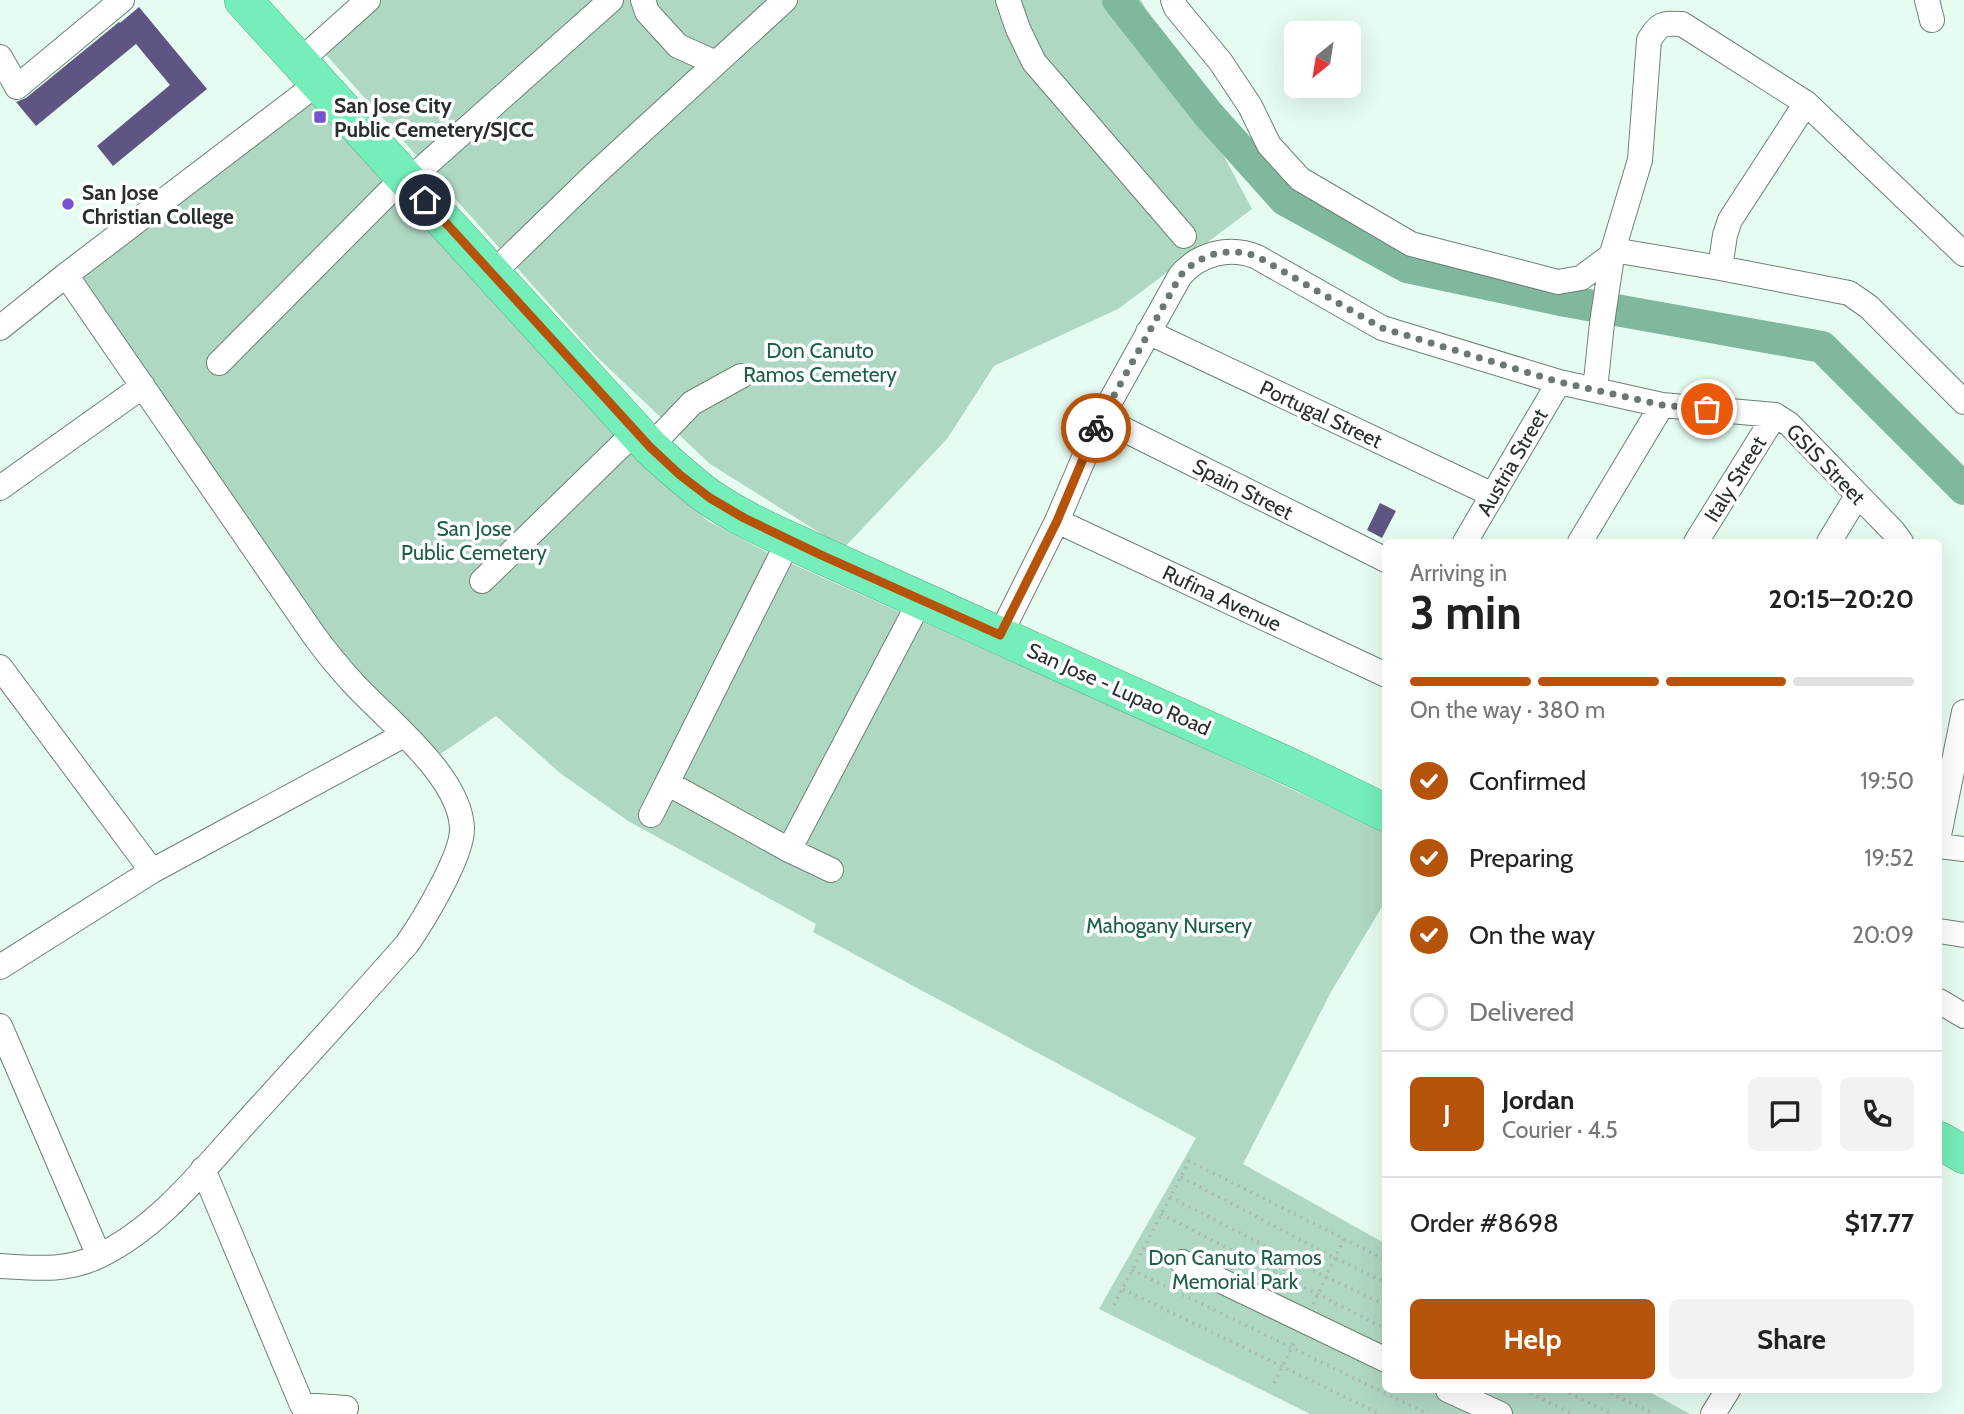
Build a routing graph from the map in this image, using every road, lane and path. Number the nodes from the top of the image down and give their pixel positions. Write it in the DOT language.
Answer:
graph roads {
  1 [pos="122,0"];
  2 [pos="243,0"];
  3 [pos="368,0"];
  4 [pos="611,0"];
  5 [pos="643,0"];
  6 [pos="1008,0"];
  7 [pos="1173,0"];
  8 [pos="776,4"];
  9 [pos="0,57"];
  10 [pos="716,63"];
  11 [pos="309,72"];
  12 [pos="1806,103"];
  13 [pos="406,179"];
  14 [pos="1184,236"];
  15 [pos="1613,252"];
  16 [pos="1964,254"];
  17 [pos="1720,268"];
  18 [pos="492,274"];
  19 [pos="66,275"];
  20 [pos="0,328"];
  21 [pos="1148,332"];
  22 [pos="219,363"];
  23 [pos="741,376"];
  24 [pos="1559,382"];
  25 [pos="143,386"];
  26 [pos="1595,390"];
  27 [pos="1964,402"];
  28 [pos="1662,405"];
  29 [pos="1774,415"];
  30 [pos="1101,418"];
  31 [pos="643,439"];
  32 [pos="0,488"];
  33 [pos="1493,495"];
  34 [pos="1857,496"];
  35 [pos="1057,521"];
  36 [pos="1467,539"];
  37 [pos="1582,539"];
  38 [pos="1698,539"];
  39 [pos="1831,539"];
  40 [pos="1899,539"];
  41 [pos="789,540"];
  42 [pos="1382,558"];
  43 [pos="482,581"];
  44 [pos="921,599"];
  45 [pos="1000,635"];
  46 [pos="0,667"];
  47 [pos="1382,674"];
  48 [pos="1964,712"];
  49 [pos="404,735"];
  50 [pos="1958,769"];
  51 [pos="667,783"];
  52 [pos="1382,811"];
  53 [pos="651,815"];
  54 [pos="1942,825"];
  55 [pos="1942,846"];
  56 [pos="1964,849"];
  57 [pos="789,850"];
  58 [pos="831,870"];
  59 [pos="152,871"];
  60 [pos="1942,931"];
  61 [pos="1964,935"];
  62 [pos="0,967"];
  63 [pos="1942,1003"];
  64 [pos="1964,1015"];
  65 [pos="0,1027"];
  66 [pos="1942,1142"];
  67 [pos="1964,1155"];
  68 [pos="203,1169"];
  69 [pos="1181,1177"];
  70 [pos="1170,1197"];
  71 [pos="1161,1214"];
  72 [pos="99,1256"];
  73 [pos="1382,1258"];
  74 [pos="1182,1262"];
  75 [pos="0,1266"];
  76 [pos="1132,1270"];
  77 [pos="1382,1281"];
  78 [pos="1123,1289"];
  79 [pos="1382,1303"];
  80 [pos="1114,1305"];
  81 [pos="1382,1327"];
  82 [pos="1382,1358"];
  83 [pos="1382,1392"];
  84 [pos="1385,1393"];
  85 [pos="1454,1393"];
  86 [pos="1530,1393"];
  87 [pos="1569,1393"];
  88 [pos="1610,1393"];
  89 [pos="1726,1393"];
  90 [pos="346,1408"];
  91 [pos="1380,1414"];
  92 [pos="1428,1414"];
  93 [pos="1500,1414"];
  94 [pos="1573,1414"];
  95 [pos="1612,1414"];
  96 [pos="1654,1414"];
  97 [pos="1713,1414"];
  1 -- 9 [label="street"];
  2 -- 11 [label="highway, San Jose - Lupao Road"];
  3 -- 11 [label="street"];
  4 -- 13 [label="street"];
  5 -- 10 [label="street"];
  6 -- 14 [label="street"];
  7 -- 15 [label="street"];
  8 -- 10 [label="street"];
  10 -- 18 [label="street"];
  11 -- 13 [label="highway, San Jose - Lupao Road"];
  11 -- 19 [label="street"];
  12 -- 15 [label="street"];
  12 -- 16 [label="street"];
  12 -- 17 [label="street"];
  13 -- 18 [label="highway, San Jose - Lupao Road"];
  13 -- 22 [label="street"];
  15 -- 17 [label="street"];
  15 -- 26 [label="street"];
  17 -- 27 [label="street"];
  18 -- 31 [label="highway, San Jose - Lupao Road"];
  19 -- 20 [label="street"];
  19 -- 25 [label="street"];
  21 -- 24 [label="street, GSIS Street"];
  21 -- 30 [label="street"];
  21 -- 33 [label="street, Portugal Street"];
  23 -- 31 [label="street"];
  24 -- 26 [label="street, GSIS Street"];
  24 -- 33 [label="street, Austria Street"];
  25 -- 32 [label="street"];
  25 -- 49 [label="street"];
  26 -- 28 [label="street, GSIS Street"];
  28 -- 29 [label="street, GSIS Street"];
  28 -- 37 [label="street"];
  29 -- 34 [label="street, GSIS Street"];
  29 -- 38 [label="street, Italy Street"];
  30 -- 35 [label="street"];
  30 -- 42 [label="street, Spain Street"];
  31 -- 41 [label="highway, San Jose - Lupao Road"];
  31 -- 43 [label="street"];
  33 -- 36 [label="street, Austria Street"];
  34 -- 39 [label="street"];
  34 -- 40 [label="street, GSIS Street"];
  35 -- 45 [label="street"];
  35 -- 47 [label="street, Rufina Avenue"];
  41 -- 44 [label="highway, San Jose - Lupao Road"];
  41 -- 51 [label="street"];
  44 -- 45 [label="highway, San Jose - Lupao Road"];
  44 -- 57 [label="street"];
  45 -- 52 [label="highway, San Jose - Lupao Road"];
  46 -- 59 [label="street"];
  48 -- 50 [label="street"];
  49 -- 59 [label="street"];
  49 -- 68 [label="street"];
  50 -- 54 [label="street"];
  51 -- 53 [label="street"];
  51 -- 57 [label="street"];
  55 -- 56 [label="street"];
  57 -- 58 [label="street"];
  59 -- 62 [label="street"];
  60 -- 61 [label="street"];
  63 -- 64 [label="street"];
  65 -- 72 [label="street"];
  66 -- 67 [label="highway"];
  68 -- 72 [label="street"];
  68 -- 90 [label="street"];
  69 -- 70 [label="path"];
  69 -- 73 [label="path"];
  69 -- 77 [label="path"];
  70 -- 71 [label="path"];
  70 -- 79 [label="path"];
  71 -- 76 [label="path"];
  71 -- 81 [label="path"];
  72 -- 75 [label="street"];
  74 -- 82 [label="street"];
  76 -- 78 [label="path"];
  76 -- 83 [label="path"];
  78 -- 80 [label="path"];
  78 -- 91 [label="path"];
  84 -- 92 [label="path"];
  85 -- 93 [label="street"];
  86 -- 94 [label="path"];
  87 -- 95 [label="path"];
  88 -- 96 [label="path"];
  89 -- 97 [label="street"];
}
